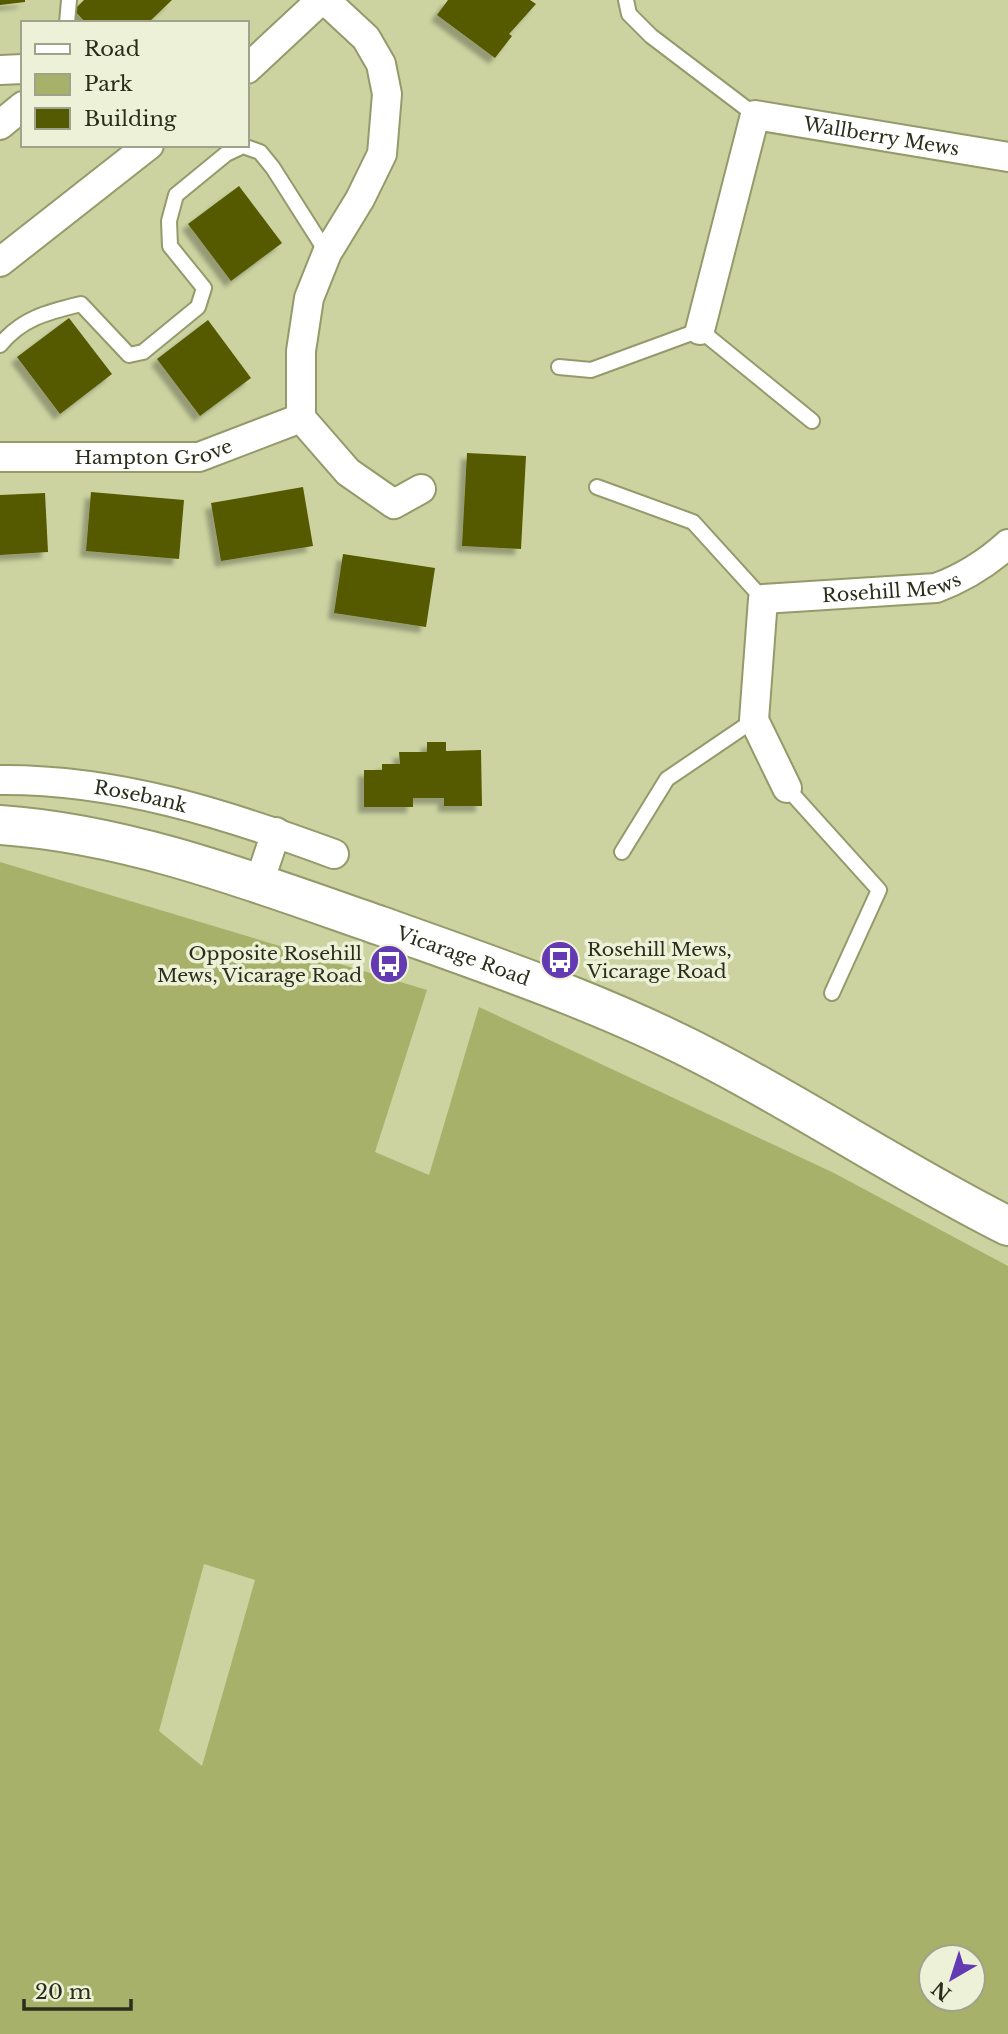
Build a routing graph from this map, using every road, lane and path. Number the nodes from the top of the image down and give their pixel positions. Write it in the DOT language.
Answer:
graph roads {
  1 [pos="69,0"];
  2 [pos="323,0"];
  3 [pos="626,0"];
  4 [pos="67,21"];
  5 [pos="248,68"];
  6 [pos="21,69"];
  7 [pos="0,70"];
  8 [pos="21,108"];
  9 [pos="755,115"];
  10 [pos="0,125"];
  11 [pos="142,147"];
  12 [pos="241,147"];
  13 [pos="246,147"];
  14 [pos="118,154"];
  15 [pos="1008,158"];
  16 [pos="327,253"];
  17 [pos="0,262"];
  18 [pos="700,330"];
  19 [pos="0,345"];
  20 [pos="559,367"];
  21 [pos="301,418"];
  22 [pos="812,421"];
  23 [pos="0,457"];
  24 [pos="597,487"];
  25 [pos="421,489"];
  26 [pos="1008,544"];
  27 [pos="763,598"];
  28 [pos="754,720"];
  29 [pos="0,780"];
  30 [pos="787,788"];
  31 [pos="0,825"];
  32 [pos="276,832"];
  33 [pos="622,852"];
  34 [pos="334,854"];
  35 [pos="259,883"];
  36 [pos="832,993"];
  37 [pos="1008,1226"];
  1 -- 4 [label="lane"];
  2 -- 5 [label="street"];
  2 -- 16 [label="street"];
  3 -- 9 [label="lane, Wallberry Mews"];
  6 -- 7 [label="street"];
  8 -- 10 [label="street"];
  9 -- 15 [label="street, Wallberry Mews"];
  9 -- 18 [label="street"];
  11 -- 14 [label="street"];
  12 -- 19 [label="lane"];
  13 -- 16 [label="lane"];
  14 -- 17 [label="street"];
  16 -- 21 [label="street"];
  18 -- 20 [label="lane"];
  18 -- 22 [label="lane"];
  21 -- 23 [label="street, Hampton Grove"];
  21 -- 25 [label="street"];
  24 -- 27 [label="lane"];
  26 -- 27 [label="street, Rosehill Mews"];
  27 -- 28 [label="street"];
  28 -- 30 [label="street"];
  28 -- 33 [label="lane"];
  29 -- 32 [label="street, Rosebank"];
  30 -- 36 [label="lane"];
  31 -- 35 [label="highway, Vicarage Road"];
  32 -- 34 [label="street, Rosebank"];
  32 -- 35 [label="street"];
  35 -- 37 [label="highway, Vicarage Road"];
}
